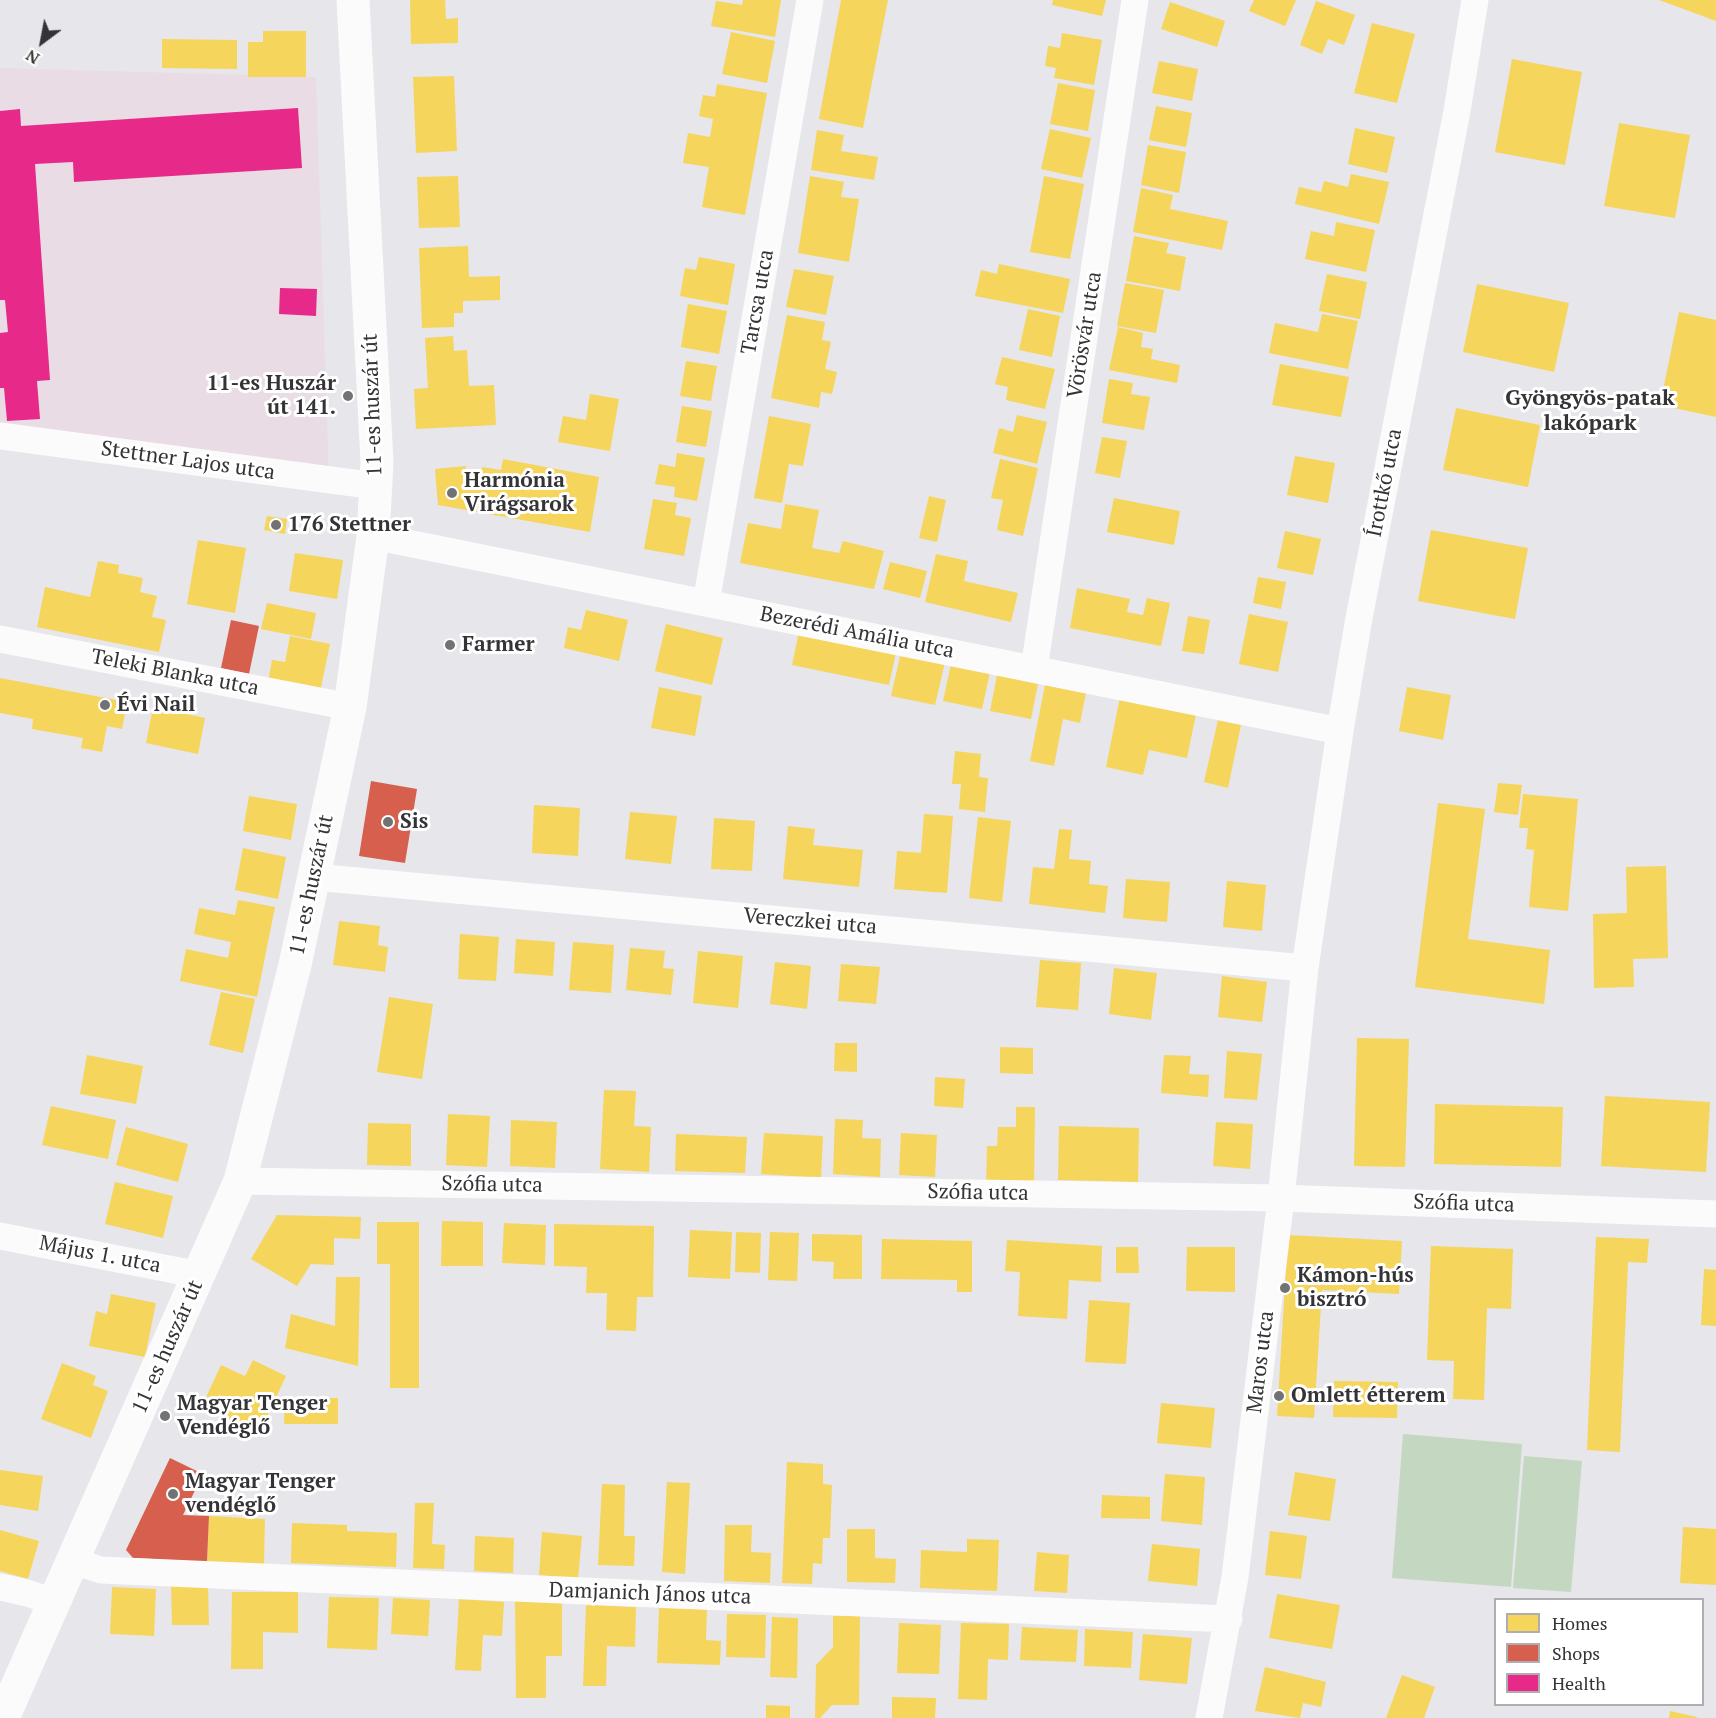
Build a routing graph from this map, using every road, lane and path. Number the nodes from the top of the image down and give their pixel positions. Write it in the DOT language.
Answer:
graph roads {
  1 [pos="353,0"];
  2 [pos="810,0"];
  3 [pos="1135,0"];
  4 [pos="1475,0"];
  5 [pos="0,436"];
  6 [pos="376,486"];
  7 [pos="373,536"];
  8 [pos="706,603"];
  9 [pos="0,639"];
  10 [pos="1034,669"];
  11 [pos="350,707"];
  12 [pos="1340,731"];
  13 [pos="314,877"];
  14 [pos="1305,968"];
  15 [pos="240,1181"];
  16 [pos="1281,1198"];
  17 [pos="1716,1214"];
  18 [pos="0,1236"];
  19 [pos="200,1275"];
  20 [pos="73,1561"];
  21 [pos="0,1587"];
  22 [pos="54,1602"];
  23 [pos="1228,1619"];
  24 [pos="3,1718"];
  25 [pos="1209,1718"];
  1 -- 6 [label="main road, 11-es huszár út"];
  2 -- 8 [label="street, Tarcsa utca"];
  3 -- 10 [label="street, Vörösvár utca"];
  4 -- 12 [label="street, Írottkő utca"];
  5 -- 6 [label="street, Stettner Lajos utca"];
  6 -- 7 [label="main road, 11-es huszár út"];
  7 -- 8 [label="street, Bezerédi Amália utca"];
  7 -- 11 [label="main road, 11-es huszár út"];
  8 -- 10 [label="street, Bezerédi Amália utca"];
  9 -- 11 [label="street, Teleki Blanka utca"];
  10 -- 12 [label="street, Bezerédi Amália utca"];
  11 -- 13 [label="main road, 11-es huszár út"];
  12 -- 14 [label="street, Írottkő utca"];
  13 -- 14 [label="street, Vereczkei utca"];
  13 -- 15 [label="main road, 11-es huszár út"];
  14 -- 16 [label="street, Maros utca"];
  15 -- 16 [label="street, Szófia utca"];
  15 -- 19 [label="main road, 11-es huszár út"];
  16 -- 17 [label="street, Szófia utca"];
  16 -- 23 [label="street, Maros utca"];
  18 -- 19 [label="street, Május 1. utca"];
  19 -- 20 [label="main road, 11-es huszár út"];
  20 -- 22 [label="main road, 11-es huszár út"];
  20 -- 23 [label="street, Damjanich János utca"];
  21 -- 22 [label="street"];
  22 -- 24 [label="main road, 11-es huszár út"];
  23 -- 25 [label="street, Maros utca"];
}
